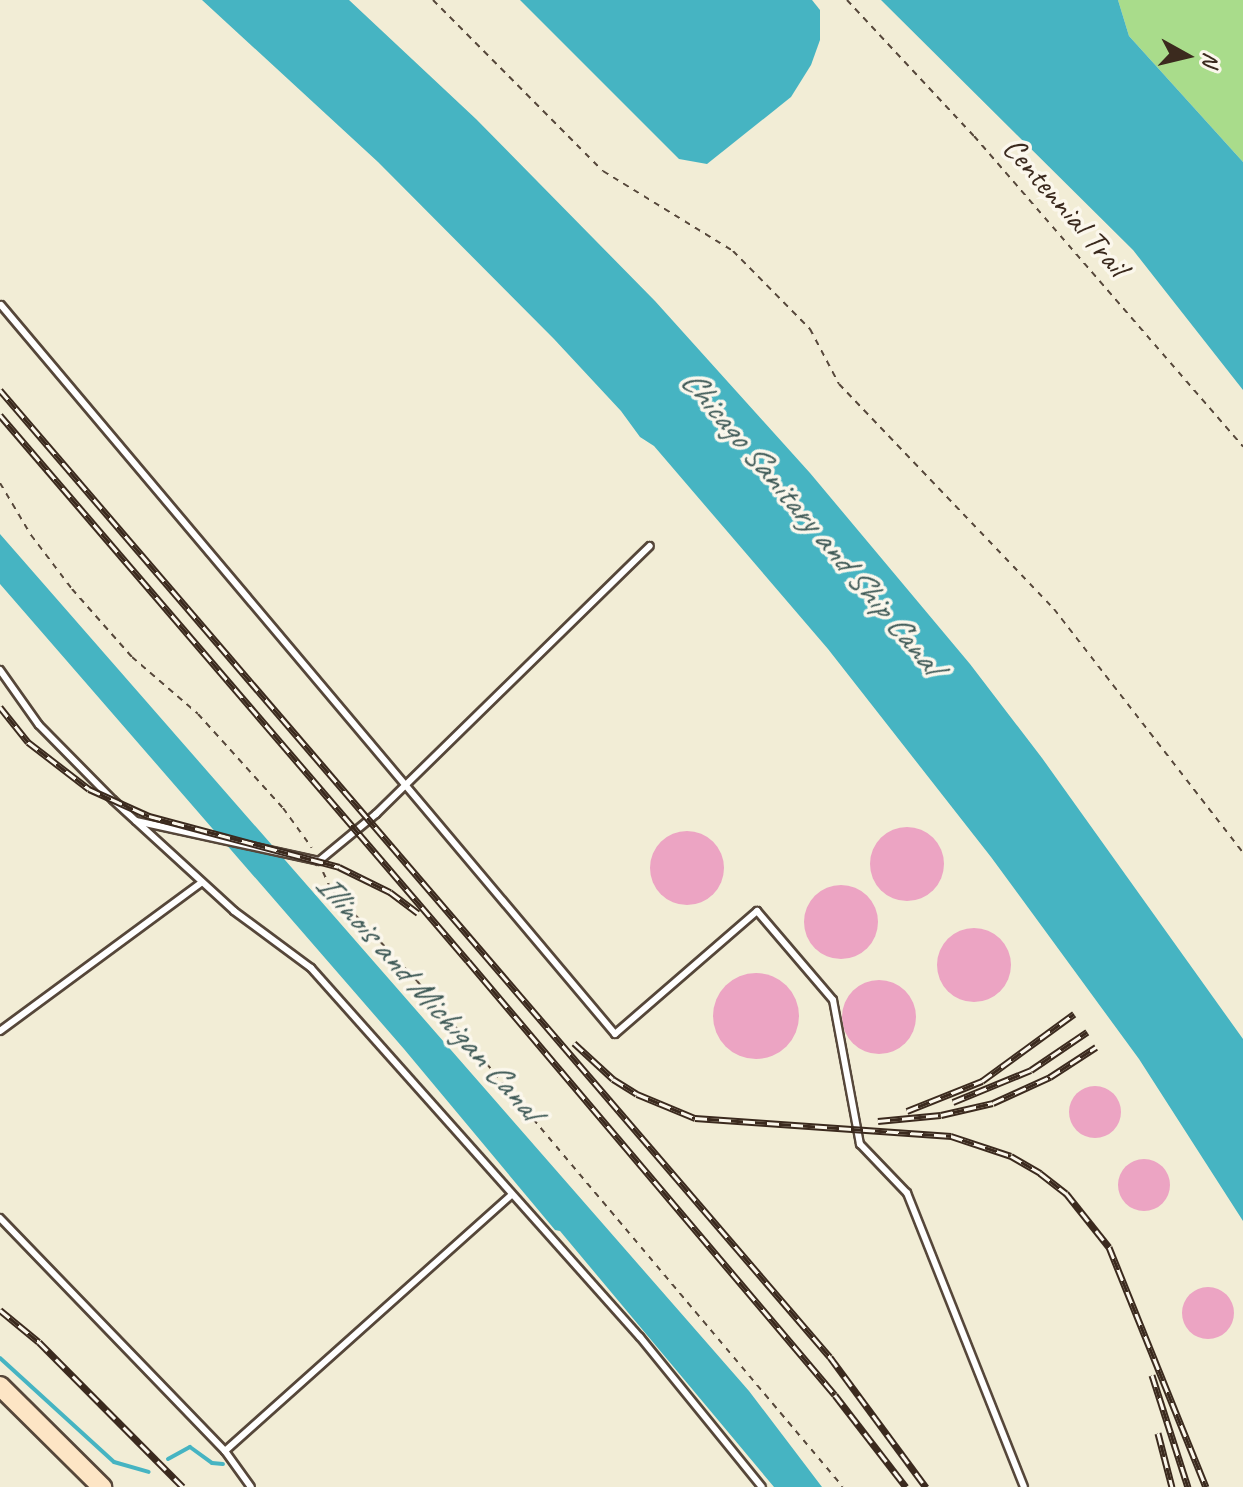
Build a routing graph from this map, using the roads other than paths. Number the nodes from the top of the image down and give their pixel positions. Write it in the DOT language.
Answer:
graph roads {
  1 [pos="1,305"];
  2 [pos="650,546"];
  3 [pos="0,670"];
  4 [pos="405,785"];
  5 [pos="135,820"];
  6 [pos="202,882"];
  7 [pos="0,1031"];
  8 [pos="512,1194"];
  9 [pos="0,1218"];
  10 [pos="0,1386"];
  11 [pos="225,1451"];
  12 [pos="102,1487"];
  13 [pos="251,1487"];
  14 [pos="762,1487"];
  15 [pos="1024,1487"];
  1 -- 4 [label="lane"];
  2 -- 4 [label="lane"];
  3 -- 5 [label="lane"];
  4 -- 5 [label="lane"];
  4 -- 15 [label="lane"];
  5 -- 6 [label="lane"];
  6 -- 7 [label="lane"];
  6 -- 8 [label="lane"];
  8 -- 11 [label="lane"];
  8 -- 14 [label="lane"];
  9 -- 11 [label="lane"];
  10 -- 12 [label="main road"];
  11 -- 13 [label="lane"];
}
